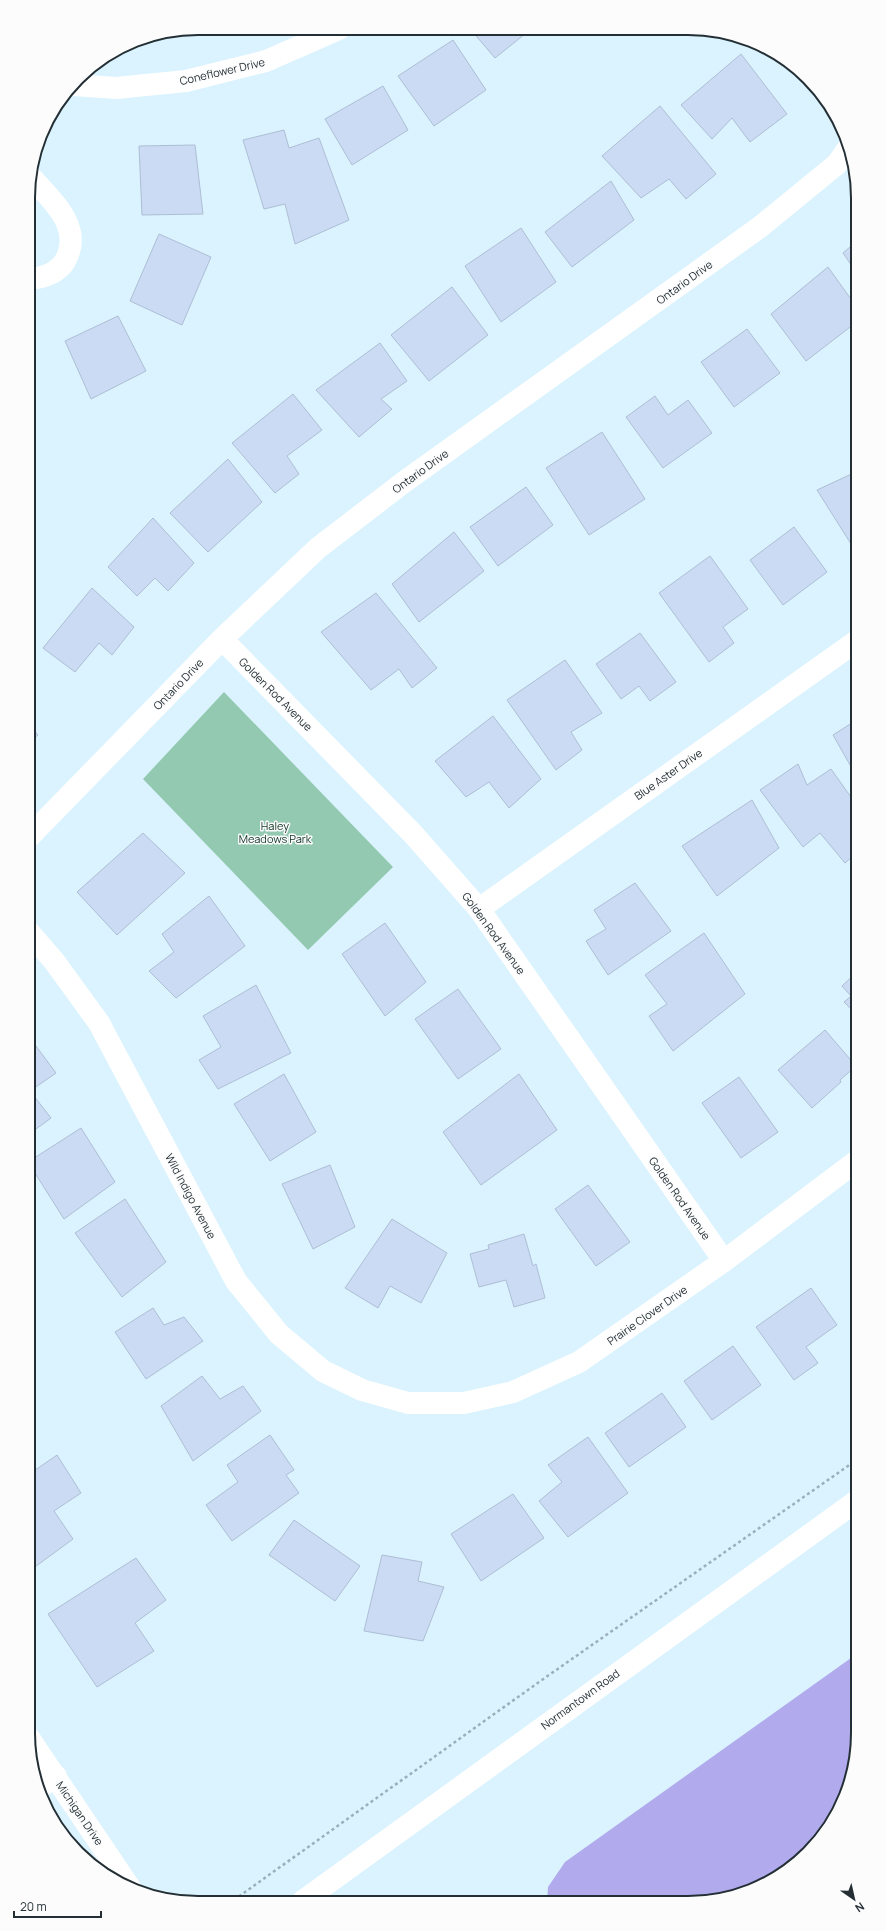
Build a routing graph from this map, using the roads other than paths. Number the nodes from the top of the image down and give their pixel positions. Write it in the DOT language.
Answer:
graph roads {
  1 [pos="325,35"];
  2 [pos="81,85"];
  3 [pos="844,154"];
  4 [pos="36,182"];
  5 [pos="35,279"];
  6 [pos="222,639"];
  7 [pos="851,645"];
  8 [pos="35,831"];
  9 [pos="479,909"];
  10 [pos="35,939"];
  11 [pos="851,1165"];
  12 [pos="724,1261"];
  13 [pos="408,1403"];
  14 [pos="851,1505"];
  15 [pos="36,1756"];
  16 [pos="47,1782"];
  17 [pos="121,1876"];
  18 [pos="310,1896"];
  1 -- 2 [label="street, Coneflower Drive"];
  3 -- 6 [label="street, Ontario Drive"];
  4 -- 5 [label="street"];
  6 -- 8 [label="street, Ontario Drive"];
  6 -- 9 [label="street, Golden Rod Avenue"];
  7 -- 9 [label="street, Blue Aster Drive"];
  9 -- 12 [label="street, Golden Rod Avenue"];
  10 -- 13 [label="street, Wild Indigo Avenue"];
  11 -- 12 [label="street, Prairie Clover Drive"];
  12 -- 13 [label="street, Prairie Clover Drive"];
  14 -- 18 [label="street, Normantown Road"];
  15 -- 16 [label="street, Michigan Drive"];
  16 -- 17 [label="street, Michigan Drive"];
}
